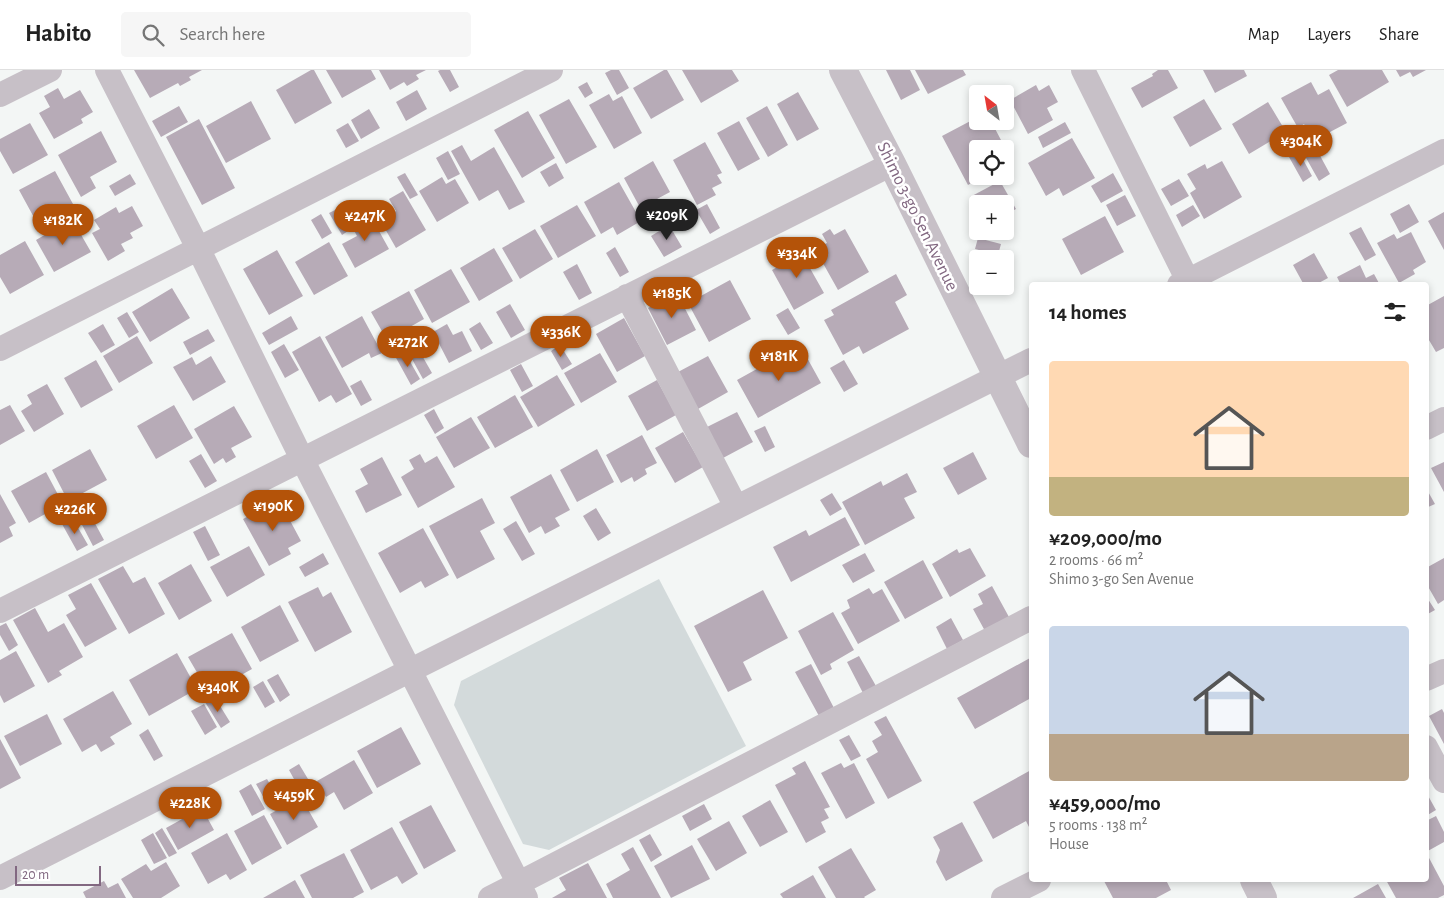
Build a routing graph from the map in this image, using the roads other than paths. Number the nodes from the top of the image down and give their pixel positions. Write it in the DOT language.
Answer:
graph roads {
  1 [pos="50,70"];
  2 [pos="107,70"];
  3 [pos="551,70"];
  4 [pos="843,70"];
  5 [pos="1083,70"];
  6 [pos="0,95"];
  7 [pos="1444,151"];
  8 [pos="892,164"];
  9 [pos="198,248"];
  10 [pos="1185,282"];
  11 [pos="1190,282"];
  12 [pos="627,296"];
  13 [pos="0,349"];
  14 [pos="1029,361"];
  15 [pos="997,377"];
  16 [pos="1444,419"];
  17 [pos="1429,426"];
  18 [pos="1029,440"];
  19 [pos="302,459"];
  20 [pos="736,507"];
  21 [pos="0,611"];
  22 [pos="1029,619"];
  23 [pos="1444,670"];
  24 [pos="409,671"];
  25 [pos="1429,678"];
  26 [pos="1429,752"];
  27 [pos="1444,781"];
  28 [pos="0,878"];
  29 [pos="1035,882"];
  30 [pos="1255,882"];
  31 [pos="522,891"];
  32 [pos="490,898"];
  33 [pos="1003,898"];
  34 [pos="1263,898"];
  1 -- 6 [label="street"];
  2 -- 9 [label="street"];
  3 -- 9 [label="street"];
  4 -- 8 [label="street, Shimo 3-go Sen Avenue"];
  5 -- 10 [label="street"];
  7 -- 11 [label="street"];
  8 -- 12 [label="street"];
  8 -- 15 [label="street, Shimo 3-go Sen Avenue"];
  9 -- 13 [label="street"];
  9 -- 19 [label="street"];
  12 -- 19 [label="street"];
  12 -- 20 [label="street"];
  14 -- 15 [label="street"];
  15 -- 18 [label="street, Shimo 3-go Sen Avenue"];
  15 -- 20 [label="street"];
  16 -- 17 [label="street"];
  19 -- 21 [label="street"];
  19 -- 24 [label="street"];
  20 -- 24 [label="street"];
  22 -- 31 [label="street"];
  23 -- 25 [label="street"];
  24 -- 28 [label="street"];
  24 -- 31 [label="street"];
  26 -- 27 [label="street"];
  29 -- 33 [label="street"];
  30 -- 34 [label="street"];
  31 -- 32 [label="street"];
}
